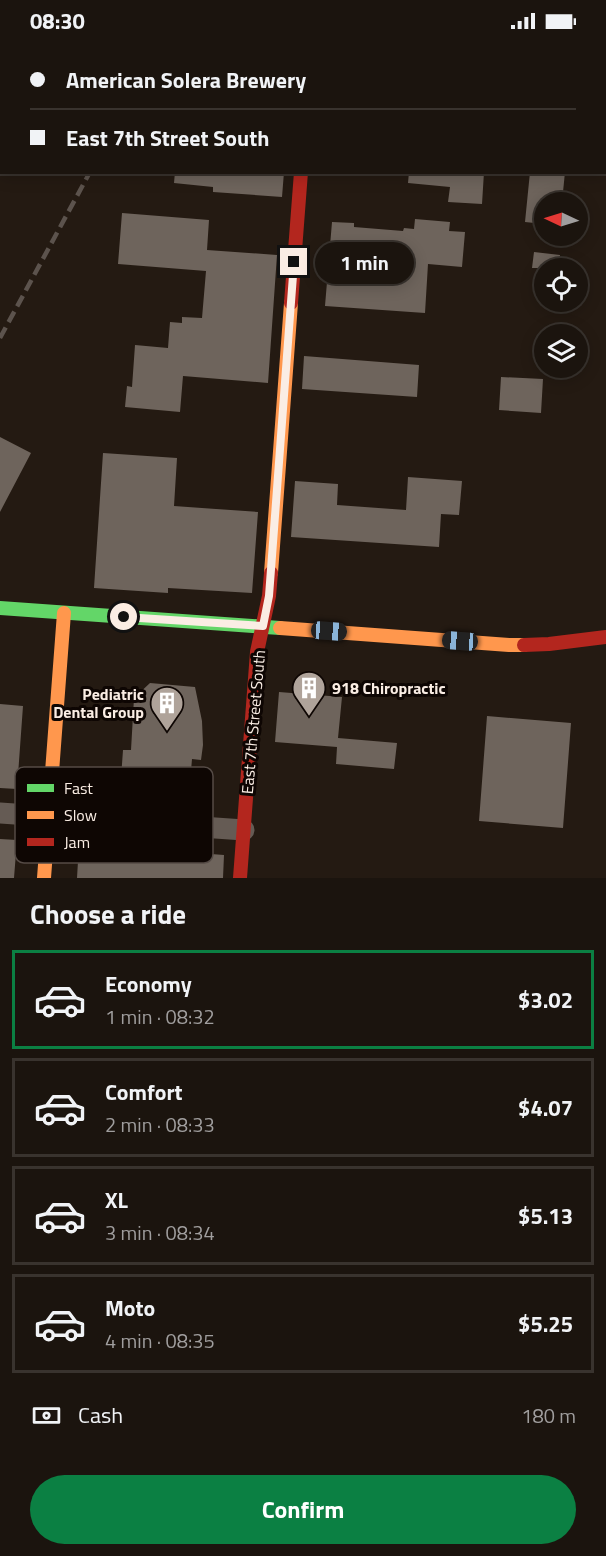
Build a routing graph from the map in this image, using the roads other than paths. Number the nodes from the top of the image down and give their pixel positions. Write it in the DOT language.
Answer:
graph roads {
  1 [pos="301,174"];
  2 [pos="0,608"];
  3 [pos="64,613"];
  4 [pos="263,626"];
  5 [pos="606,637"];
  6 [pos="53,767"];
  7 [pos="0,813"];
  8 [pos="15,814"];
  9 [pos="213,829"];
  10 [pos="244,831"];
  11 [pos="45,863"];
  12 [pos="44,878"];
  13 [pos="240,878"];
  1 -- 4 [label="street, East 7th Street South"];
  2 -- 3 [label="street"];
  3 -- 4 [label="street"];
  3 -- 6 [label="street"];
  4 -- 5 [label="street"];
  4 -- 10 [label="street, East 7th Street South"];
  7 -- 8 [label="street"];
  9 -- 10 [label="street"];
  10 -- 13 [label="street, East 7th Street South"];
  11 -- 12 [label="street"];
}
